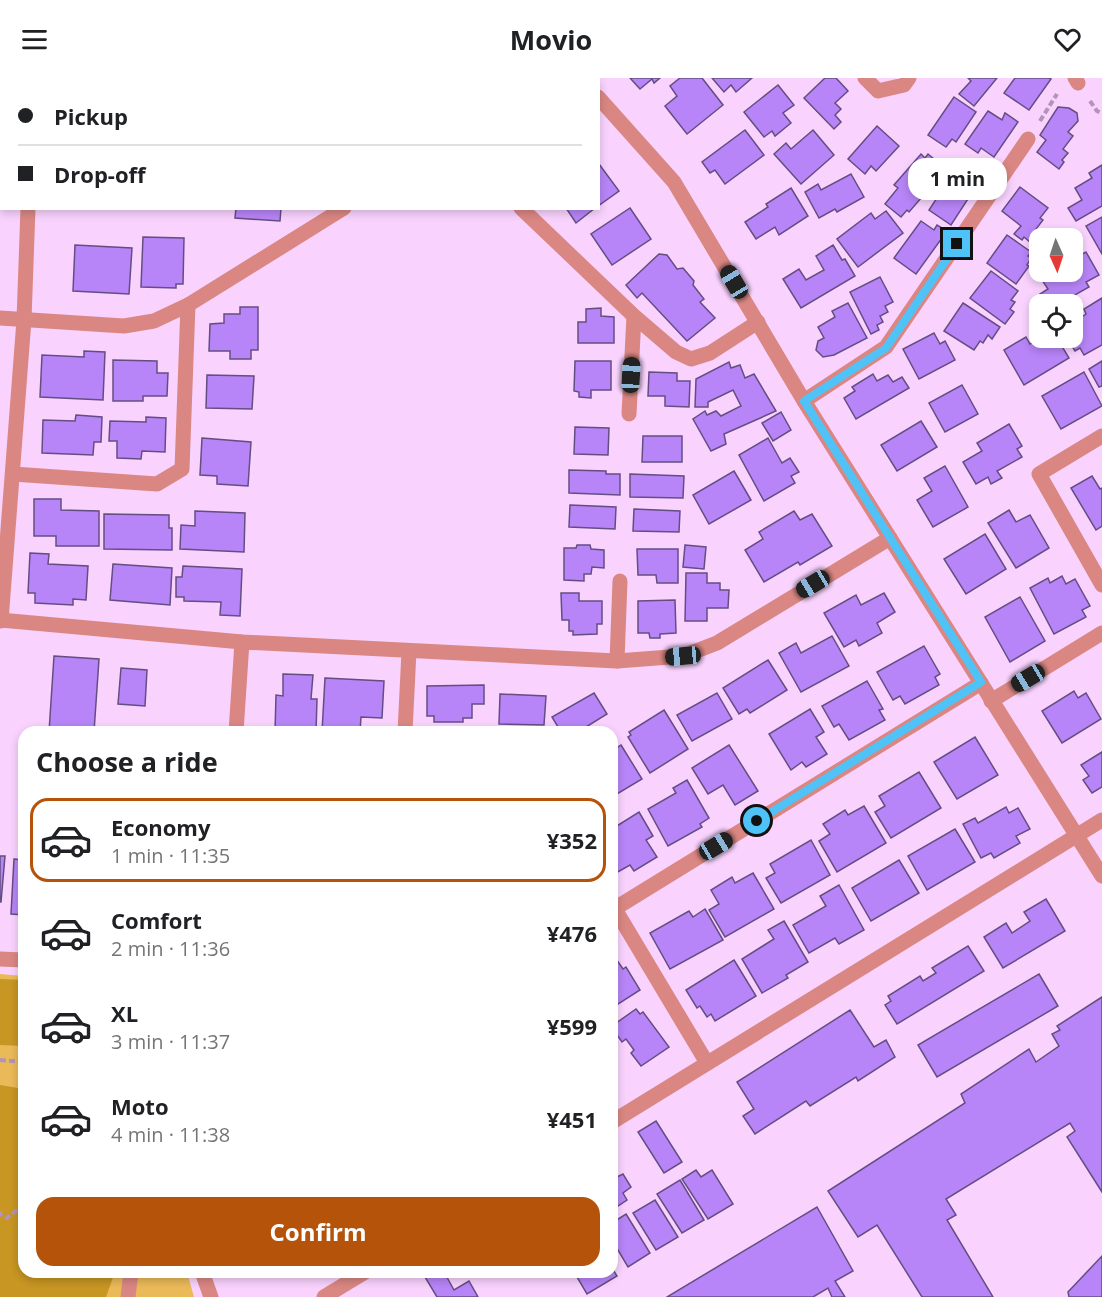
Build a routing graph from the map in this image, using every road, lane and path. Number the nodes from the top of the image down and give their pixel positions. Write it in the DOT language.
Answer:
graph roads {
  1 [pos="865,78"];
  2 [pos="909,78"];
  3 [pos="1072,82"];
  4 [pos="600,99"];
  5 [pos="1028,139"];
  6 [pos="28,210"];
  7 [pos="341,210"];
  8 [pos="524,210"];
  9 [pos="188,305"];
  10 [pos="634,316"];
  11 [pos="0,318"];
  12 [pos="24,320"];
  13 [pos="758,321"];
  14 [pos="804,401"];
  15 [pos="629,414"];
  16 [pos="1102,436"];
  17 [pos="13,474"];
  18 [pos="890,538"];
  19 [pos="620,581"];
  20 [pos="1102,585"];
  21 [pos="1,620"];
  22 [pos="1102,633"];
  23 [pos="242,642"];
  24 [pos="409,651"];
  25 [pos="616,661"];
  26 [pos="981,682"];
  27 [pos="991,701"];
  28 [pos="236,726"];
  29 [pos="405,726"];
  30 [pos="1102,820"];
  31 [pos="1077,835"];
  32 [pos="1102,876"];
  33 [pos="618,903"];
  34 [pos="618,914"];
  35 [pos="0,959"];
  36 [pos="18,960"];
  37 [pos="0,1060"];
  38 [pos="18,1062"];
  39 [pos="707,1064"];
  40 [pos="618,1118"];
  41 [pos="18,1209"];
  42 [pos="0,1211"];
  43 [pos="130,1278"];
  44 [pos="204,1278"];
  45 [pos="355,1278"];
  46 [pos="128,1297"];
  47 [pos="211,1297"];
  48 [pos="324,1297"];
  1 -- 2 [label="street"];
  3 -- 5 [label="path"];
  4 -- 13 [label="street"];
  5 -- 14 [label="street"];
  6 -- 12 [label="street"];
  7 -- 9 [label="street"];
  8 -- 10 [label="street"];
  9 -- 12 [label="street"];
  9 -- 17 [label="street"];
  10 -- 13 [label="street"];
  10 -- 15 [label="street"];
  11 -- 12 [label="street"];
  12 -- 17 [label="street"];
  13 -- 14 [label="street"];
  14 -- 18 [label="street"];
  16 -- 20 [label="street"];
  17 -- 21 [label="street"];
  18 -- 25 [label="street"];
  18 -- 26 [label="street"];
  19 -- 25 [label="street"];
  21 -- 23 [label="street"];
  22 -- 27 [label="street"];
  23 -- 24 [label="street"];
  23 -- 28 [label="street"];
  24 -- 25 [label="street"];
  24 -- 29 [label="street"];
  26 -- 27 [label="street"];
  26 -- 33 [label="street"];
  27 -- 31 [label="street"];
  30 -- 31 [label="street"];
  31 -- 32 [label="street"];
  31 -- 39 [label="street"];
  34 -- 39 [label="street"];
  35 -- 36 [label="street"];
  37 -- 38 [label="path"];
  39 -- 40 [label="street"];
  41 -- 42 [label="path"];
  43 -- 46 [label="street"];
  44 -- 47 [label="street"];
  45 -- 48 [label="street"];
}
